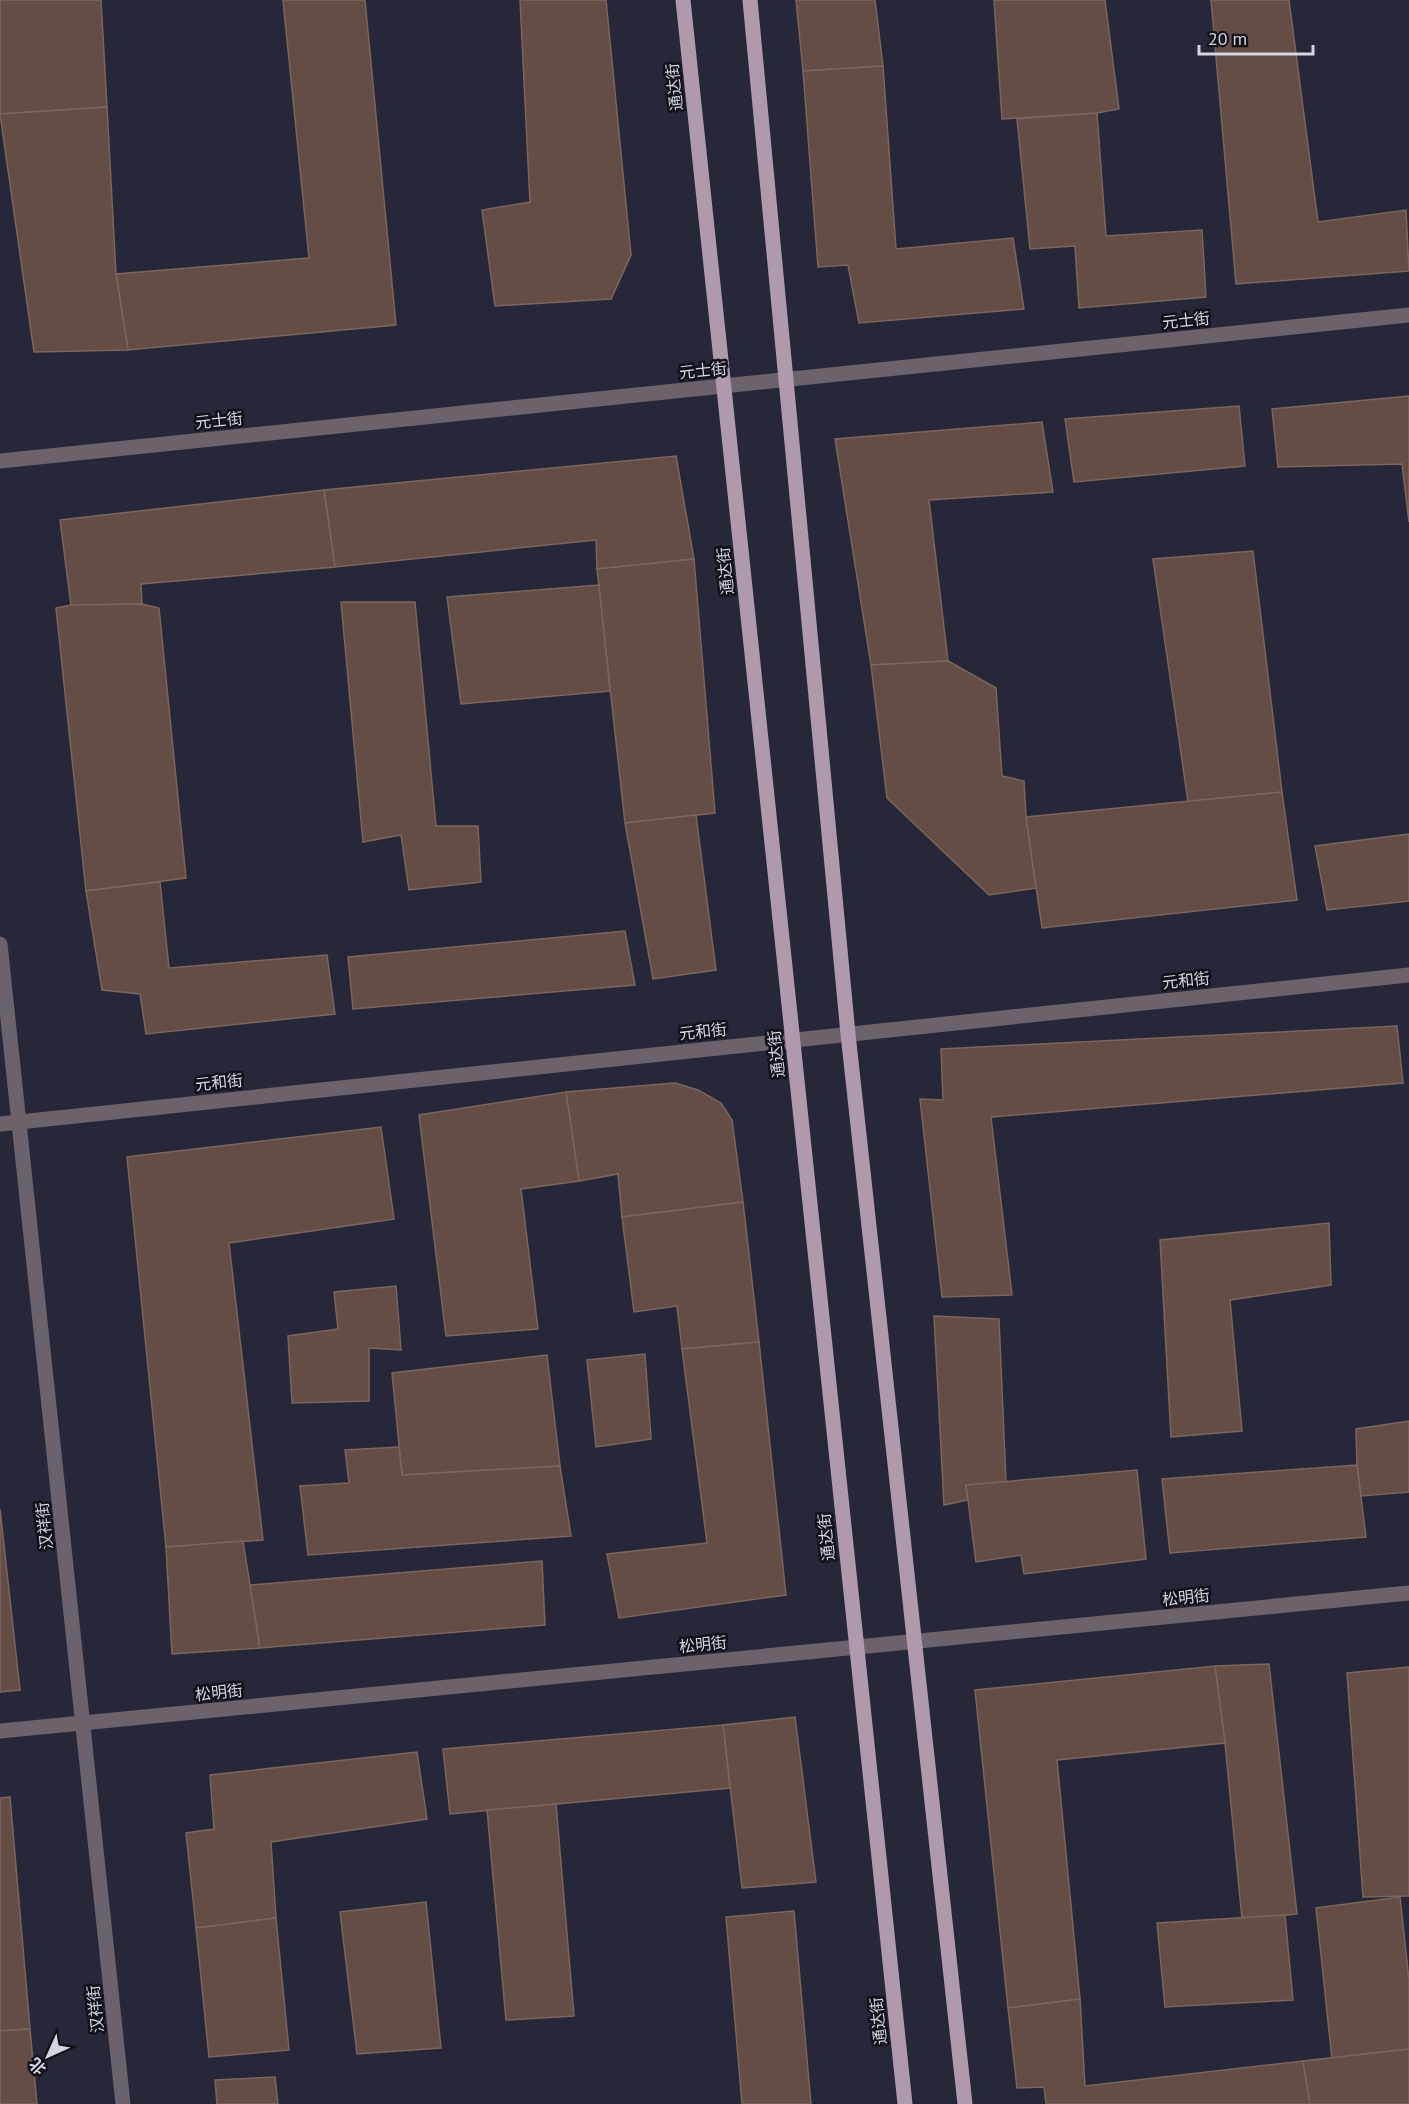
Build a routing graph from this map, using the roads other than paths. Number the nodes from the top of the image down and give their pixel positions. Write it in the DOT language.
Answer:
graph roads {
  1 [pos="683,0"];
  2 [pos="750,0"];
  3 [pos="1409,315"];
  4 [pos="787,380"];
  5 [pos="724,386"];
  6 [pos="0,461"];
  7 [pos="0,945"];
  8 [pos="1409,975"];
  9 [pos="848,1034"];
  10 [pos="792,1040"];
  11 [pos="19,1122"];
  12 [pos="0,1124"];
  13 [pos="1409,1593"];
  14 [pos="914,1642"];
  15 [pos="856,1647"];
  16 [pos="83,1723"];
  17 [pos="0,1731"];
  18 [pos="123,2104"];
  19 [pos="905,2104"];
  20 [pos="965,2104"];
  1 -- 5 [label="main road, 通达街"];
  2 -- 4 [label="main road"];
  3 -- 4 [label="street, 元士街"];
  4 -- 5 [label="street, 元士街"];
  4 -- 9 [label="main road"];
  5 -- 6 [label="street, 元士街"];
  5 -- 10 [label="main road, 通达街"];
  7 -- 11 [label="street, 汉祥街"];
  8 -- 9 [label="street, 元和街"];
  9 -- 10 [label="street, 元和街"];
  9 -- 14 [label="main road"];
  10 -- 11 [label="street, 元和街"];
  10 -- 15 [label="main road, 通达街"];
  11 -- 12 [label="street, 元和街"];
  11 -- 16 [label="street, 汉祥街"];
  13 -- 14 [label="street, 松明街"];
  14 -- 15 [label="street, 松明街"];
  14 -- 20 [label="main road"];
  15 -- 16 [label="street, 松明街"];
  15 -- 19 [label="main road, 通达街"];
  16 -- 17 [label="street, 松明街"];
  16 -- 18 [label="street, 汉祥街"];
}
